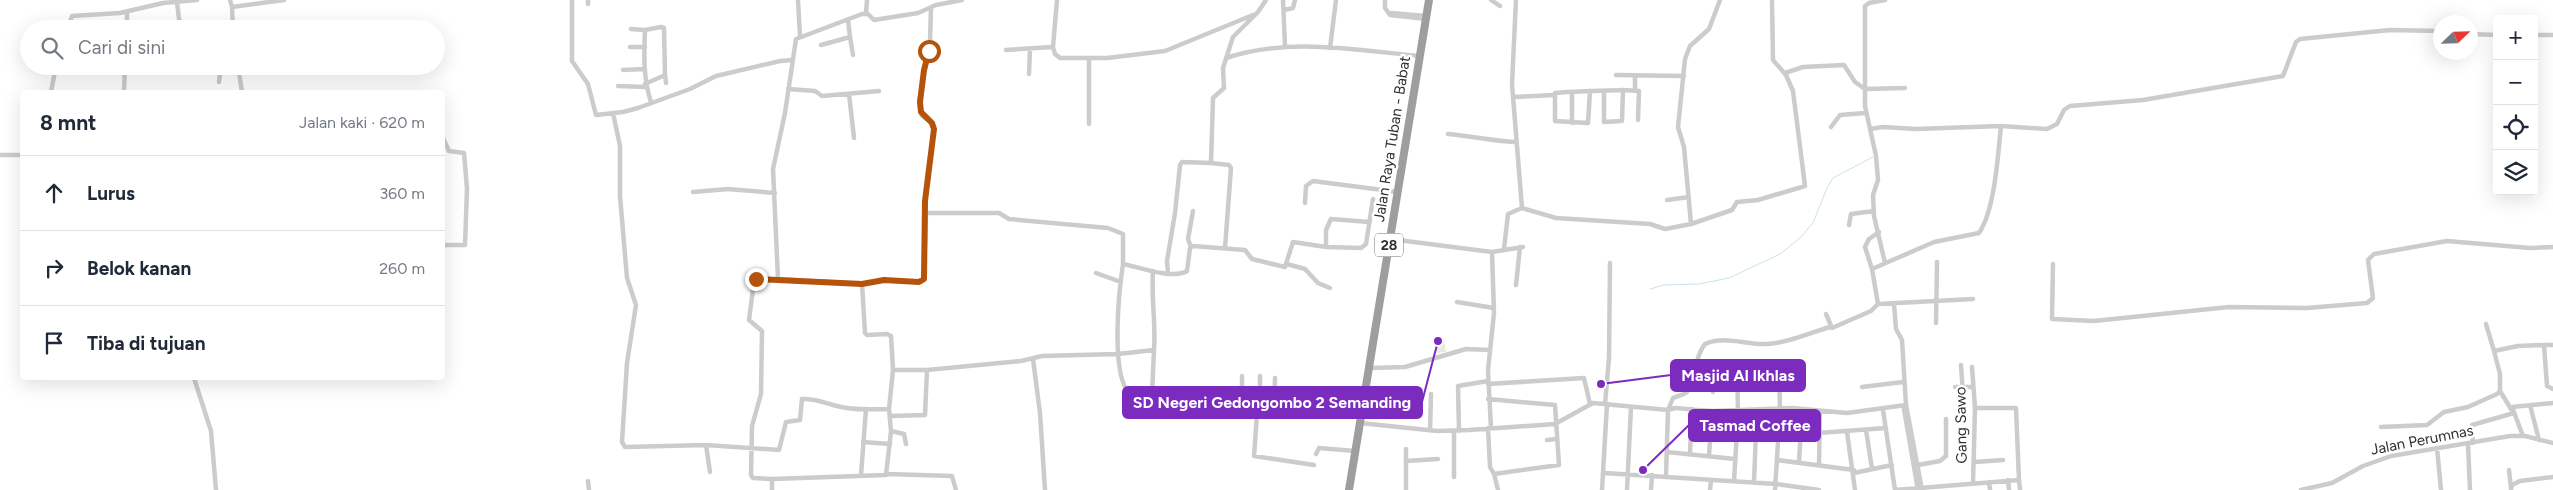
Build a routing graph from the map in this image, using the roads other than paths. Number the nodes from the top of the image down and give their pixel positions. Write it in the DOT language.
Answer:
graph roads {
  1 [pos="197,0"];
  2 [pos="230,0"];
  3 [pos="284,0"];
  4 [pos="572,0"];
  5 [pos="798,0"];
  6 [pos="867,0"];
  7 [pos="962,0"];
  8 [pos="1057,0"];
  9 [pos="1266,0"];
  10 [pos="1283,0"];
  11 [pos="1295,0"];
  12 [pos="1336,0"];
  13 [pos="1385,0"];
  14 [pos="1429,0"];
  15 [pos="1491,0"];
  16 [pos="1516,0"];
  17 [pos="1720,0"];
  18 [pos="1772,0"];
  19 [pos="1885,0"];
  20 [pos="177,2"];
  21 [pos="1500,6"];
  22 [pos="232,7"];
  23 [pos="931,8"];
  24 [pos="1284,10"];
  25 [pos="127,12"];
  26 [pos="1258,12"];
  27 [pos="866,13"];
  28 [pos="1426,18"];
  29 [pos="71,20"];
  30 [pos="127,20"];
  31 [pos="180,20"];
  32 [pos="233,20"];
  33 [pos="848,20"];
  34 [pos="631,29"];
  35 [pos="645,30"];
  36 [pos="2433,31"];
  37 [pos="2478,34"];
  38 [pos="2493,35"];
  39 [pos="2538,35"];
  40 [pos="2553,35"];
  41 [pos="800,36"];
  42 [pos="850,37"];
  43 [pos="821,45"];
  44 [pos="1285,46"];
  45 [pos="630,47"];
  46 [pos="645,47"];
  47 [pos="1053,48"];
  48 [pos="1330,48"];
  49 [pos="1030,49"];
  50 [pos="1006,50"];
  51 [pos="853,55"];
  52 [pos="1419,56"];
  53 [pos="1090,58"];
  54 [pos="1226,58"];
  55 [pos="792,60"];
  56 [pos="644,69"];
  57 [pos="623,70"];
  58 [pos="1785,72"];
  59 [pos="1029,74"];
  60 [pos="54,75"];
  61 [pos="125,75"];
  62 [pos="220,75"];
  63 [pos="239,75"];
  64 [pos="665,75"];
  65 [pos="1616,75"];
  66 [pos="1635,76"];
  67 [pos="1684,76"];
  68 [pos="219,82"];
  69 [pos="666,84"];
  70 [pos="618,86"];
  71 [pos="645,86"];
  72 [pos="1905,88"];
  73 [pos="788,89"];
  74 [pos="1864,89"];
  75 [pos="51,90"];
  76 [pos="124,90"];
  77 [pos="242,90"];
  78 [pos="1623,90"];
  79 [pos="1635,90"];
  80 [pos="879,91"];
  81 [pos="1590,91"];
  82 [pos="1604,91"];
  83 [pos="1572,92"];
  84 [pos="849,94"];
  85 [pos="1555,94"];
  86 [pos="1513,97"];
  87 [pos="651,102"];
  88 [pos="613,113"];
  89 [pos="1865,113"];
  90 [pos="1638,120"];
  91 [pos="1572,123"];
  92 [pos="1089,124"];
  93 [pos="2001,126"];
  94 [pos="1831,127"];
  95 [pos="1870,129"];
  96 [pos="1448,134"];
  97 [pos="854,138"];
  98 [pos="445,142"];
  99 [pos="1515,142"];
  100 [pos="0,155"];
  101 [pos="20,156"];
  102 [pos="1211,163"];
  103 [pos="692,192"];
  104 [pos="1398,192"];
  105 [pos="774,193"];
  106 [pos="1689,197"];
  107 [pos="1373,199"];
  108 [pos="1667,200"];
  109 [pos="1304,203"];
  110 [pos="1522,208"];
  111 [pos="1193,211"];
  112 [pos="1874,211"];
  113 [pos="926,213"];
  114 [pos="1369,222"];
  115 [pos="1691,224"];
  116 [pos="1849,225"];
  117 [pos="1879,232"];
  118 [pos="1390,240"];
  119 [pos="445,245"];
  120 [pos="2553,246"];
  121 [pos="1190,247"];
  122 [pos="1326,247"];
  123 [pos="1225,248"];
  124 [pos="1504,249"];
  125 [pos="1492,252"];
  126 [pos="1937,262"];
  127 [pos="1610,263"];
  128 [pos="1885,263"];
  129 [pos="1123,264"];
  130 [pos="1287,264"];
  131 [pos="2053,264"];
  132 [pos="1872,269"];
  133 [pos="1154,271"];
  134 [pos="1096,273"];
  135 [pos="1168,273"];
  136 [pos="778,279"];
  137 [pos="1121,282"];
  138 [pos="862,284"];
  139 [pos="1516,285"];
  140 [pos="1330,288"];
  141 [pos="1973,299"];
  142 [pos="1937,300"];
  143 [pos="1457,302"];
  144 [pos="1878,304"];
  145 [pos="1894,304"];
  146 [pos="1494,308"];
  147 [pos="1826,314"];
  148 [pos="1936,323"];
  149 [pos="2486,324"];
  150 [pos="1830,327"];
  151 [pos="2544,345"];
  152 [pos="2553,345"];
  153 [pos="1154,350"];
  154 [pos="1490,350"];
  155 [pos="2494,351"];
  156 [pos="1118,354"];
  157 [pos="1033,358"];
  158 [pos="1961,365"];
  159 [pos="1972,367"];
  160 [pos="1368,368"];
  161 [pos="893,370"];
  162 [pos="927,370"];
  163 [pos="1736,370"];
  164 [pos="1242,376"];
  165 [pos="1260,376"];
  166 [pos="1274,378"];
  167 [pos="195,380"];
  168 [pos="1904,382"];
  169 [pos="1488,383"];
  170 [pos="1862,387"];
  171 [pos="1954,387"];
  172 [pos="1963,387"];
  173 [pos="1974,387"];
  174 [pos="1242,388"];
  175 [pos="1260,388"];
  176 [pos="1274,389"];
  177 [pos="2553,389"];
  178 [pos="2500,391"];
  179 [pos="1713,392"];
  180 [pos="1146,394"];
  181 [pos="1152,394"];
  182 [pos="1431,394"];
  183 [pos="1364,395"];
  184 [pos="1260,398"];
  185 [pos="1488,398"];
  186 [pos="2553,403"];
  187 [pos="1274,404"];
  188 [pos="1284,404"];
  189 [pos="1590,404"];
  190 [pos="1606,404"];
  191 [pos="1906,405"];
  192 [pos="2530,405"];
  193 [pos="1242,406"];
  194 [pos="1631,407"];
  195 [pos="1975,408"];
  196 [pos="889,409"];
  197 [pos="1692,409"];
  198 [pos="1802,409"];
  199 [pos="866,410"];
  200 [pos="1668,410"];
  201 [pos="1780,410"];
  202 [pos="1883,410"];
  203 [pos="1964,410"];
  204 [pos="1138,411"];
  205 [pos="1712,411"];
  206 [pos="1738,411"];
  207 [pos="1820,411"];
  208 [pos="2513,411"];
  209 [pos="1257,414"];
  210 [pos="1274,414"];
  211 [pos="891,416"];
  212 [pos="1946,419"];
  213 [pos="1360,423"];
  214 [pos="1555,424"];
  215 [pos="2381,427"];
  216 [pos="1490,428"];
  217 [pos="1779,428"];
  218 [pos="1886,428"];
  219 [pos="1430,430"];
  220 [pos="1756,430"];
  221 [pos="1866,430"];
  222 [pos="891,431"];
  223 [pos="1456,431"];
  224 [pos="1711,431"];
  225 [pos="1737,431"];
  226 [pos="1848,432"];
  227 [pos="1818,433"];
  228 [pos="2523,436"];
  229 [pos="1557,439"];
  230 [pos="1547,440"];
  231 [pos="2540,440"];
  232 [pos="863,442"];
  233 [pos="2471,443"];
  234 [pos="2553,443"];
  235 [pos="890,444"];
  236 [pos="906,444"];
  237 [pos="706,445"];
  238 [pos="2437,448"];
  239 [pos="750,449"];
  240 [pos="1406,449"];
  241 [pos="1355,452"];
  242 [pos="1667,452"];
  243 [pos="1690,453"];
  244 [pos="1316,454"];
  245 [pos="1709,455"];
  246 [pos="1438,459"];
  247 [pos="1735,459"];
  248 [pos="1777,460"];
  249 [pos="2003,460"];
  250 [pos="1406,461"];
  251 [pos="1975,462"];
  252 [pos="1799,463"];
  253 [pos="1314,465"];
  254 [pos="1819,465"];
  255 [pos="1892,465"];
  256 [pos="1918,466"];
  257 [pos="1872,469"];
  258 [pos="2509,470"];
  259 [pos="1854,471"];
  260 [pos="710,472"];
  261 [pos="1604,473"];
  262 [pos="886,474"];
  263 [pos="1494,474"];
  264 [pos="860,475"];
  265 [pos="1628,475"];
  266 [pos="1652,475"];
  267 [pos="1666,476"];
  268 [pos="1454,477"];
  269 [pos="2553,477"];
  270 [pos="772,479"];
  271 [pos="1711,480"];
  272 [pos="2008,480"];
  273 [pos="2019,480"];
  274 [pos="588,481"];
  275 [pos="1734,481"];
  276 [pos="1989,482"];
  277 [pos="1754,483"];
  278 [pos="1971,483"];
  279 [pos="1776,484"];
  280 [pos="1950,487"];
  281 [pos="1920,489"];
  282 [pos="2511,489"];
  283 [pos="216,490"];
  284 [pos="589,490"];
  285 [pos="772,490"];
  286 [pos="956,490"];
  287 [pos="1044,490"];
  288 [pos="1349,490"];
  289 [pos="1406,490"];
  290 [pos="1498,490"];
  291 [pos="1602,490"];
  292 [pos="1627,490"];
  293 [pos="1651,490"];
  294 [pos="1710,490"];
  295 [pos="1775,490"];
  296 [pos="1819,490"];
  297 [pos="1855,490"];
  298 [pos="1895,490"];
  299 [pos="1970,490"];
  300 [pos="1990,490"];
  301 [pos="2009,490"];
  302 [pos="2020,490"];
  303 [pos="2301,490"];
  304 [pos="2441,490"];
  305 [pos="2470,490"];
  1 -- 20 [label="street"];
  2 -- 22 [label="street"];
  3 -- 22 [label="street"];
  4 -- 88 [label="street"];
  5 -- 41 [label="street"];
  6 -- 27 [label="street"];
  7 -- 23 [label="street"];
  8 -- 47 [label="street"];
  9 -- 26 [label="street"];
  10 -- 24 [label="street"];
  11 -- 24 [label="street"];
  12 -- 48 [label="street"];
  13 -- 28 [label="street"];
  14 -- 28 [label="highway, Jalan Raya Tuban - Babat / 28"];
  15 -- 21 [label="street"];
  16 -- 86 [label="street"];
  17 -- 67 [label="street"];
  18 -- 58 [label="street"];
  19 -- 74 [label="street"];
  20 -- 25 [label="street"];
  20 -- 31 [label="street"];
  22 -- 32 [label="street"];
  23 -- 27 [label="street"];
  23 -- 113 [label="street"];
  24 -- 44 [label="street"];
  25 -- 29 [label="street"];
  25 -- 30 [label="street"];
  26 -- 53 [label="street"];
  26 -- 54 [label="street"];
  27 -- 33 [label="street"];
  28 -- 52 [label="highway, Jalan Raya Tuban - Babat / 28"];
  33 -- 41 [label="street"];
  33 -- 42 [label="street"];
  34 -- 35 [label="street"];
  35 -- 46 [label="street"];
  35 -- 64 [label="street"];
  36 -- 93 [label="street"];
  37 -- 38 [label="street"];
  39 -- 40 [label="street"];
  41 -- 55 [label="street"];
  42 -- 43 [label="street"];
  42 -- 51 [label="street"];
  44 -- 48 [label="street"];
  44 -- 54 [label="street"];
  45 -- 46 [label="street"];
  46 -- 56 [label="street"];
  47 -- 49 [label="street"];
  47 -- 53 [label="street"];
  48 -- 52 [label="street"];
  49 -- 50 [label="street"];
  49 -- 59 [label="street"];
  52 -- 104 [label="highway, Jalan Raya Tuban - Babat / 28"];
  53 -- 92 [label="street"];
  54 -- 102 [label="street"];
  55 -- 73 [label="street"];
  55 -- 87 [label="street"];
  56 -- 57 [label="street"];
  56 -- 71 [label="street"];
  58 -- 74 [label="street"];
  58 -- 115 [label="street"];
  60 -- 75 [label="street"];
  61 -- 76 [label="street"];
  62 -- 68 [label="street"];
  63 -- 77 [label="street"];
  64 -- 69 [label="street"];
  64 -- 71 [label="street"];
  65 -- 66 [label="street"];
  66 -- 67 [label="street"];
  66 -- 79 [label="street"];
  67 -- 106 [label="street"];
  70 -- 71 [label="street"];
  71 -- 87 [label="street"];
  72 -- 74 [label="street"];
  73 -- 84 [label="street"];
  73 -- 105 [label="street"];
  74 -- 89 [label="street"];
  78 -- 79 [label="street"];
  78 -- 82 [label="street"];
  78 -- 82 [label="street"];
  79 -- 90 [label="street"];
  80 -- 84 [label="street"];
  81 -- 82 [label="street"];
  81 -- 83 [label="street"];
  81 -- 91 [label="street"];
  83 -- 85 [label="street"];
  83 -- 91 [label="street"];
  84 -- 97 [label="street"];
  85 -- 86 [label="street"];
  85 -- 91 [label="street"];
  86 -- 99 [label="street"];
  87 -- 88 [label="street"];
  88 -- 237 [label="street"];
  89 -- 94 [label="street"];
  89 -- 95 [label="street"];
  93 -- 95 [label="street"];
  93 -- 128 [label="street"];
  95 -- 112 [label="street"];
  96 -- 99 [label="street"];
  98 -- 119 [label="street"];
  99 -- 110 [label="street"];
  100 -- 101 [label="street"];
  102 -- 123 [label="street"];
  102 -- 135 [label="street"];
  103 -- 105 [label="street"];
  104 -- 109 [label="street"];
  104 -- 118 [label="highway, Jalan Raya Tuban - Babat / 28"];
  105 -- 136 [label="street"];
  106 -- 108 [label="street"];
  106 -- 115 [label="street"];
  107 -- 114 [label="street"];
  110 -- 115 [label="street"];
  110 -- 124 [label="street"];
  111 -- 121 [label="street"];
  112 -- 116 [label="street"];
  112 -- 117 [label="street"];
  113 -- 129 [label="street"];
  113 -- 138 [label="street"];
  114 -- 122 [label="street"];
  114 -- 122 [label="street"];
  117 -- 128 [label="street"];
  117 -- 132 [label="street"];
  118 -- 125 [label="street"];
  118 -- 160 [label="highway, Jalan Raya Tuban - Babat / 28"];
  120 -- 131 [label="street"];
  121 -- 123 [label="street"];
  121 -- 135 [label="street"];
  122 -- 130 [label="street"];
  123 -- 130 [label="street"];
  124 -- 125 [label="street"];
  124 -- 139 [label="street"];
  125 -- 146 [label="street"];
  126 -- 142 [label="street"];
  127 -- 190 [label="street"];
  128 -- 132 [label="street"];
  129 -- 133 [label="street"];
  129 -- 137 [label="street"];
  130 -- 140 [label="street"];
  132 -- 144 [label="street"];
  133 -- 135 [label="street"];
  133 -- 153 [label="street"];
  134 -- 137 [label="street"];
  136 -- 138 [label="street"];
  136 -- 239 [label="street"];
  137 -- 156 [label="street"];
  138 -- 161 [label="street"];
  141 -- 142 [label="street"];
  142 -- 145 [label="street"];
  142 -- 148 [label="street"];
  143 -- 146 [label="street"];
  144 -- 145 [label="street"];
  144 -- 150 [label="street"];
  145 -- 168 [label="street"];
  146 -- 154 [label="street"];
  147 -- 150 [label="street"];
  149 -- 155 [label="street"];
  150 -- 200 [label="street"];
  151 -- 152 [label="street"];
  151 -- 155 [label="street"];
  151 -- 177 [label="street"];
  153 -- 156 [label="street"];
  153 -- 181 [label="street"];
  154 -- 160 [label="street"];
  154 -- 169 [label="street"];
  155 -- 178 [label="street"];
  156 -- 157 [label="street"];
  156 -- 180 [label="street"];
  157 -- 162 [label="street"];
  157 -- 287 [label="street"];
  158 -- 172 [label="street"];
  159 -- 173 [label="street, Gang Sawo"];
  160 -- 183 [label="highway, Jalan Raya Tuban - Babat / 28"];
  161 -- 162 [label="street"];
  161 -- 196 [label="street"];
  162 -- 211 [label="street"];
  163 -- 179 [label="street"];
  163 -- 201 [label="street"];
  163 -- 206 [label="street"];
  164 -- 174 [label="street"];
  165 -- 175 [label="street"];
  166 -- 176 [label="street"];
  167 -- 283 [label="street"];
  168 -- 170 [label="street"];
  168 -- 191 [label="street"];
  169 -- 185 [label="street"];
  169 -- 189 [label="street"];
  169 -- 223 [label="street"];
  171 -- 172 [label="street"];
  172 -- 173 [label="street"];
  172 -- 203 [label="street"];
  173 -- 195 [label="street, Gang Sawo"];
  174 -- 175 [label="street"];
  174 -- 193 [label="street"];
  175 -- 176 [label="street"];
  175 -- 184 [label="street"];
  176 -- 187 [label="street"];
  178 -- 208 [label="street"];
  178 -- 215 [label="street"];
  180 -- 181 [label="street"];
  180 -- 204 [label="street"];
  181 -- 209 [label="street"];
  182 -- 219 [label="street"];
  183 -- 188 [label="street"];
  183 -- 213 [label="highway, Jalan Raya Tuban - Babat / 28"];
  185 -- 214 [label="street"];
  185 -- 216 [label="street"];
  186 -- 192 [label="street"];
  187 -- 188 [label="street"];
  187 -- 210 [label="street"];
  188 -- 210 [label="street"];
  189 -- 190 [label="street"];
  189 -- 214 [label="street"];
  190 -- 194 [label="street"];
  190 -- 261 [label="street"];
  191 -- 202 [label="street"];
  191 -- 256 [label="street"];
  191 -- 281 [label="street"];
  192 -- 208 [label="street"];
  192 -- 231 [label="street"];
  194 -- 200 [label="street"];
  194 -- 265 [label="street"];
  195 -- 251 [label="street, Gang Sawo"];
  195 -- 273 [label="street"];
  196 -- 199 [label="street"];
  196 -- 211 [label="street"];
  197 -- 200 [label="street"];
  197 -- 205 [label="street"];
  197 -- 243 [label="street"];
  198 -- 201 [label="street"];
  198 -- 207 [label="street"];
  198 -- 252 [label="street"];
  199 -- 232 [label="street"];
  199 -- 239 [label="street"];
  200 -- 242 [label="street"];
  201 -- 206 [label="street"];
  201 -- 217 [label="street"];
  202 -- 207 [label="street"];
  202 -- 218 [label="street"];
  205 -- 206 [label="street"];
  205 -- 224 [label="street"];
  207 -- 227 [label="street"];
  208 -- 228 [label="street"];
  208 -- 233 [label="street"];
  209 -- 210 [label="street"];
  209 -- 253 [label="street"];
  211 -- 222 [label="street"];
  212 -- 256 [label="street"];
  213 -- 219 [label="street"];
  213 -- 241 [label="highway, Jalan Raya Tuban - Babat / 28"];
  214 -- 216 [label="street"];
  214 -- 229 [label="street"];
  216 -- 223 [label="street"];
  216 -- 263 [label="street"];
  217 -- 220 [label="street"];
  217 -- 248 [label="street"];
  218 -- 221 [label="street"];
  218 -- 255 [label="street"];
  219 -- 223 [label="street"];
  220 -- 225 [label="street"];
  220 -- 277 [label="street"];
  221 -- 226 [label="street"];
  221 -- 257 [label="street"];
  222 -- 235 [label="street"];
  222 -- 236 [label="street"];
  223 -- 268 [label="street"];
  224 -- 225 [label="street"];
  224 -- 245 [label="street"];
  225 -- 247 [label="street"];
  226 -- 227 [label="street"];
  226 -- 259 [label="street"];
  227 -- 254 [label="street"];
  228 -- 231 [label="street, Jalan Perumnas"];
  228 -- 233 [label="street, Jalan Perumnas"];
  229 -- 230 [label="street"];
  229 -- 263 [label="street"];
  231 -- 234 [label="street, Jalan Perumnas"];
  232 -- 235 [label="street"];
  232 -- 264 [label="street"];
  233 -- 238 [label="street, Jalan Perumnas"];
  233 -- 305 [label="street"];
  235 -- 262 [label="street"];
  237 -- 239 [label="street"];
  237 -- 260 [label="street"];
  238 -- 303 [label="street, Jalan Perumnas"];
  238 -- 304 [label="street"];
  239 -- 270 [label="street"];
  240 -- 250 [label="street"];
  241 -- 244 [label="street"];
  241 -- 288 [label="highway, Jalan Raya Tuban - Babat / 28"];
  242 -- 243 [label="street"];
  242 -- 267 [label="street"];
  243 -- 245 [label="street"];
  245 -- 247 [label="street"];
  246 -- 250 [label="street"];
  247 -- 275 [label="street"];
  248 -- 252 [label="street"];
  248 -- 279 [label="street"];
  249 -- 251 [label="street"];
  250 -- 289 [label="street"];
  251 -- 278 [label="street, Gang Sawo"];
  252 -- 254 [label="street"];
  254 -- 259 [label="street"];
  255 -- 257 [label="street"];
  255 -- 298 [label="street"];
  256 -- 281 [label="street"];
  257 -- 259 [label="street"];
  258 -- 282 [label="street"];
  259 -- 297 [label="street"];
  261 -- 265 [label="street"];
  261 -- 291 [label="street"];
  262 -- 264 [label="street"];
  262 -- 286 [label="street"];
  263 -- 290 [label="street"];
  264 -- 270 [label="street"];
  265 -- 266 [label="street"];
  265 -- 292 [label="street"];
  266 -- 267 [label="street"];
  266 -- 293 [label="street"];
  267 -- 271 [label="street"];
  269 -- 282 [label="street"];
  270 -- 285 [label="street"];
  271 -- 275 [label="street"];
  271 -- 294 [label="street"];
  272 -- 273 [label="street"];
  272 -- 276 [label="street"];
  272 -- 301 [label="street"];
  273 -- 302 [label="street"];
  274 -- 284 [label="street"];
  275 -- 277 [label="street"];
  276 -- 278 [label="street"];
  276 -- 300 [label="street"];
  277 -- 279 [label="street"];
  278 -- 280 [label="street"];
  278 -- 299 [label="street, Gang Sawo"];
  279 -- 295 [label="street"];
  279 -- 296 [label="street"];
  280 -- 281 [label="street"];
  281 -- 298 [label="street"];
}
